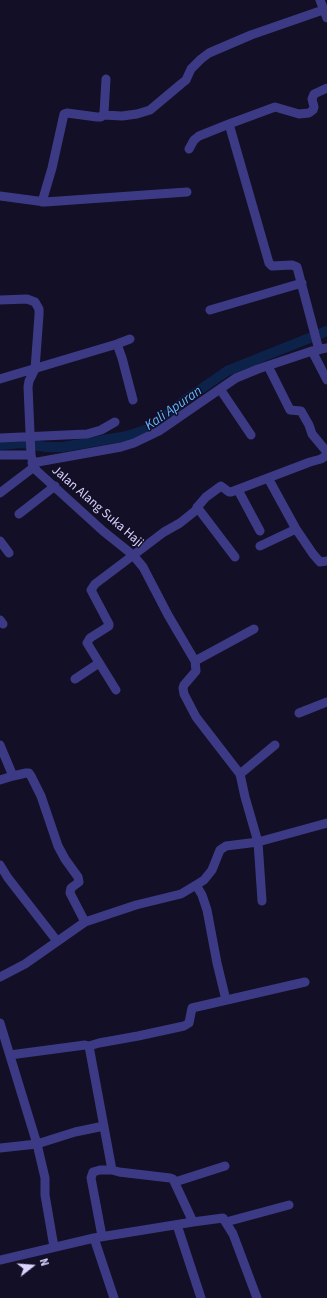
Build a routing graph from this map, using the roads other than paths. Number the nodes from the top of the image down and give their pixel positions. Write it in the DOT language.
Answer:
graph roads {
  1 [pos="320,0"];
  2 [pos="325,14"];
  3 [pos="106,79"];
  4 [pos="327,88"];
  5 [pos="103,115"];
  6 [pos="229,124"];
  7 [pos="189,149"];
  8 [pos="187,192"];
  9 [pos="0,196"];
  10 [pos="42,202"];
  11 [pos="302,283"];
  12 [pos="0,300"];
  13 [pos="210,310"];
  14 [pos="130,339"];
  15 [pos="117,344"];
  16 [pos="319,348"];
  17 [pos="268,366"];
  18 [pos="35,369"];
  19 [pos="0,379"];
  20 [pos="327,380"];
  21 [pos="220,389"];
  22 [pos="133,400"];
  23 [pos="115,422"];
  24 [pos="251,435"];
  25 [pos="0,438"];
  26 [pos="32,452"];
  27 [pos="327,452"];
  28 [pos="0,455"];
  29 [pos="327,455"];
  30 [pos="268,478"];
  31 [pos="55,486"];
  32 [pos="238,490"];
  33 [pos="0,493"];
  34 [pos="196,507"];
  35 [pos="19,514"];
  36 [pos="296,529"];
  37 [pos="260,531"];
  38 [pos="0,541"];
  39 [pos="260,546"];
  40 [pos="9,553"];
  41 [pos="133,555"];
  42 [pos="235,557"];
  43 [pos="327,561"];
  44 [pos="254,630"];
  45 [pos="195,661"];
  46 [pos="99,663"];
  47 [pos="75,679"];
  48 [pos="116,690"];
  49 [pos="327,702"];
  50 [pos="299,713"];
  51 [pos="0,745"];
  52 [pos="275,745"];
  53 [pos="240,774"];
  54 [pos="13,776"];
  55 [pos="0,780"];
  56 [pos="327,824"];
  57 [pos="258,842"];
  58 [pos="0,865"];
  59 [pos="196,885"];
  60 [pos="262,901"];
  61 [pos="85,922"];
  62 [pos="57,942"];
  63 [pos="0,977"];
  64 [pos="305,982"];
  65 [pos="226,1000"];
  66 [pos="0,1023"];
  67 [pos="3,1046"];
  68 [pos="89,1046"];
  69 [pos="10,1055"];
  70 [pos="104,1126"];
  71 [pos="37,1144"];
  72 [pos="0,1148"];
  73 [pos="225,1166"];
  74 [pos="112,1170"];
  75 [pos="175,1182"];
  76 [pos="289,1205"];
  77 [pos="193,1222"];
  78 [pos="226,1222"];
  79 [pos="177,1225"];
  80 [pos="98,1237"];
  81 [pos="54,1247"];
  82 [pos="0,1260"];
  83 [pos="114,1298"];
  84 [pos="201,1298"];
  85 [pos="257,1298"];
  1 -- 2 [label="street"];
  2 -- 5 [label="street"];
  3 -- 5 [label="street"];
  4 -- 6 [label="street"];
  5 -- 10 [label="street"];
  6 -- 7 [label="street"];
  6 -- 11 [label="street"];
  8 -- 10 [label="street"];
  9 -- 10 [label="street"];
  11 -- 13 [label="street"];
  11 -- 16 [label="street"];
  12 -- 18 [label="street"];
  14 -- 15 [label="street"];
  15 -- 18 [label="street"];
  15 -- 22 [label="street"];
  16 -- 17 [label="street"];
  16 -- 20 [label="street"];
  17 -- 21 [label="street"];
  17 -- 27 [label="street"];
  18 -- 19 [label="street"];
  18 -- 26 [label="street"];
  21 -- 24 [label="street"];
  21 -- 26 [label="street"];
  23 -- 26 [label="street"];
  25 -- 26 [label="street"];
  26 -- 28 [label="street"];
  26 -- 31 [label="street, Jalan Alang Suka Haji"];
  26 -- 33 [label="street"];
  29 -- 30 [label="street"];
  30 -- 32 [label="street"];
  30 -- 36 [label="street"];
  31 -- 35 [label="street"];
  31 -- 41 [label="street, Jalan Alang Suka Haji"];
  32 -- 34 [label="street"];
  32 -- 37 [label="street"];
  34 -- 41 [label="street"];
  34 -- 42 [label="street"];
  36 -- 39 [label="street"];
  36 -- 43 [label="street"];
  38 -- 40 [label="street"];
  41 -- 45 [label="street, Jalan Alang Suka Haji"];
  41 -- 46 [label="street"];
  44 -- 45 [label="street"];
  45 -- 53 [label="street"];
  46 -- 47 [label="street"];
  46 -- 48 [label="street"];
  49 -- 50 [label="street"];
  51 -- 54 [label="street"];
  52 -- 53 [label="street"];
  53 -- 57 [label="street"];
  54 -- 55 [label="street"];
  54 -- 61 [label="street"];
  56 -- 57 [label="street"];
  57 -- 59 [label="street"];
  57 -- 60 [label="street"];
  58 -- 62 [label="street"];
  59 -- 61 [label="street"];
  59 -- 65 [label="street"];
  61 -- 62 [label="street"];
  62 -- 63 [label="street"];
  64 -- 65 [label="street"];
  65 -- 68 [label="street"];
  66 -- 67 [label="street"];
  67 -- 69 [label="street"];
  68 -- 69 [label="street"];
  68 -- 70 [label="street"];
  69 -- 71 [label="street"];
  70 -- 71 [label="street"];
  70 -- 74 [label="street"];
  71 -- 72 [label="street"];
  71 -- 81 [label="street"];
  73 -- 75 [label="street"];
  74 -- 75 [label="street"];
  74 -- 80 [label="street"];
  75 -- 77 [label="street"];
  76 -- 78 [label="street"];
  77 -- 78 [label="street"];
  77 -- 79 [label="street"];
  78 -- 85 [label="street"];
  79 -- 80 [label="street"];
  79 -- 84 [label="street"];
  80 -- 81 [label="street"];
  80 -- 83 [label="street"];
  81 -- 82 [label="street"];
}
